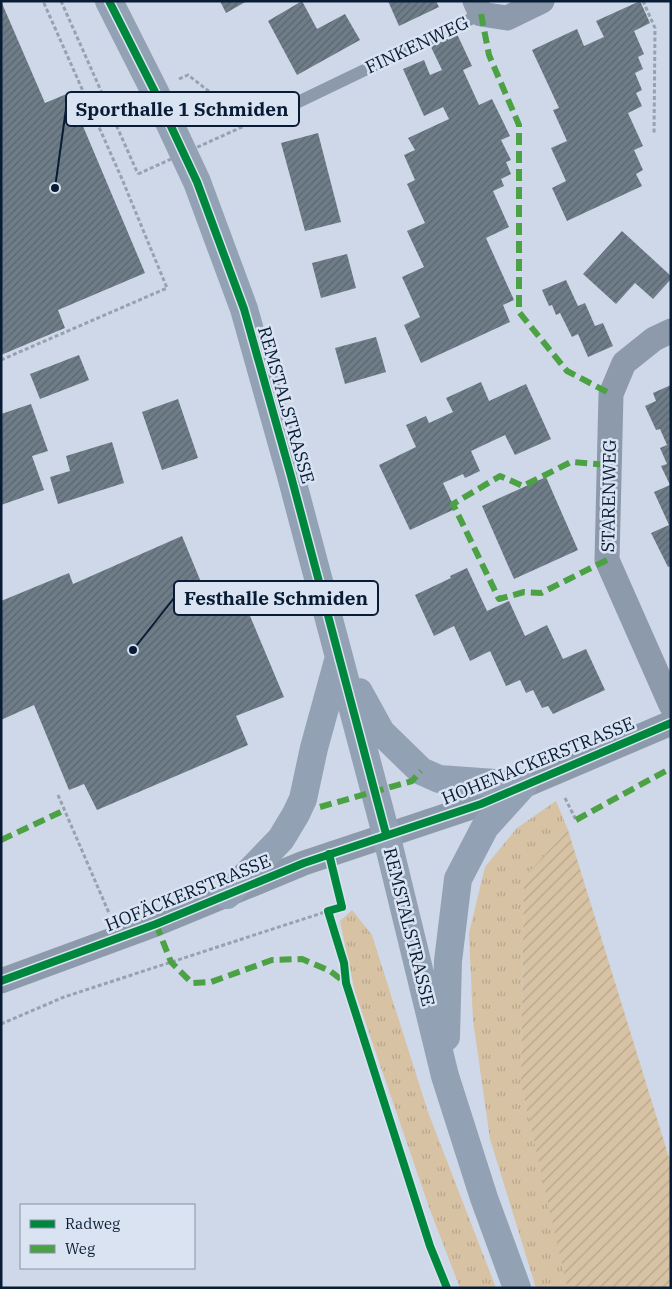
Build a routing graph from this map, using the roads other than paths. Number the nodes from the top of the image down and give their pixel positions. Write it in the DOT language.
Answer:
graph roads {
  1 [pos="109,1"];
  2 [pos="542,1"];
  3 [pos="478,8"];
  4 [pos="289,106"];
  5 [pos="671,331"];
  6 [pos="339,656"];
  7 [pos="671,705"];
  8 [pos="671,723"];
  9 [pos="523,785"];
  10 [pos="386,834"];
  11 [pos="227,895"];
  12 [pos="1,981"];
  13 [pos="446,1076"];
  14 [pos="517,1288"];
  1 -- 6 [label="street, REMSTALSTRASSE"];
  2 -- 3 [label="street, FINKENWEG"];
  3 -- 4 [label="lane, FINKENWEG"];
  5 -- 7 [label="street, STARENWEG"];
  6 -- 9 [label="street"];
  6 -- 10 [label="street, REMSTALSTRASSE"];
  6 -- 11 [label="street"];
  8 -- 9 [label="street, HOHENACKERSTRASSE"];
  9 -- 10 [label="street, HOHENACKERSTRASSE"];
  9 -- 13 [label="street"];
  10 -- 11 [label="street, HOFÄCKERSTRASSE"];
  10 -- 13 [label="street, REMSTALSTRASSE"];
  11 -- 12 [label="street, HOFÄCKERSTRASSE"];
  13 -- 14 [label="street, REMSTALSTRASSE"];
}
